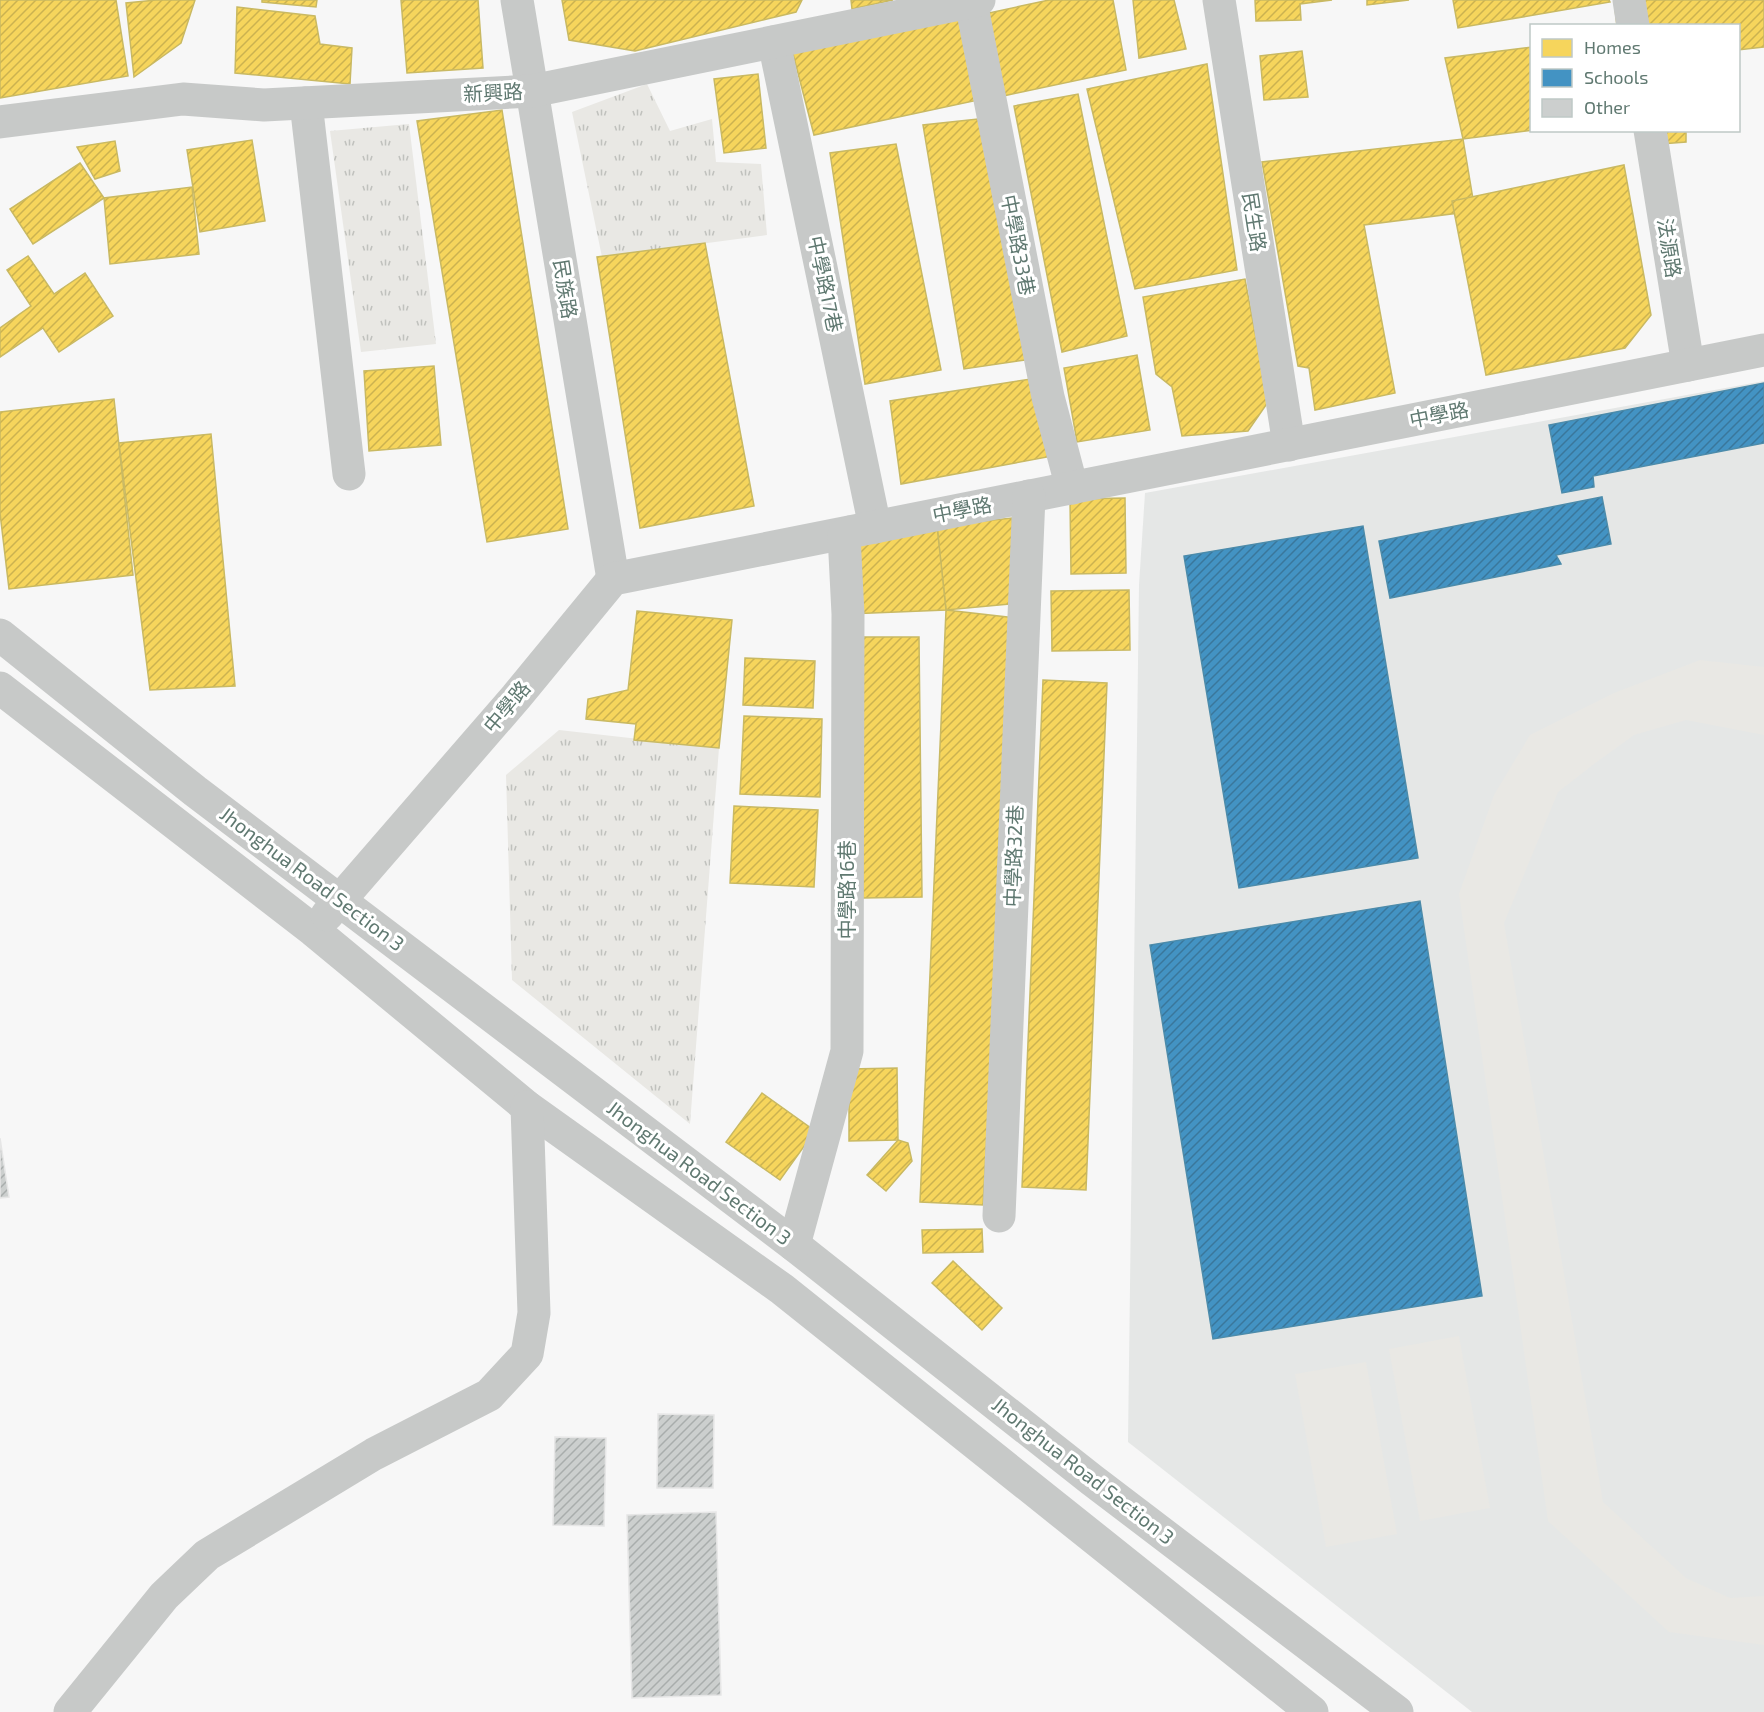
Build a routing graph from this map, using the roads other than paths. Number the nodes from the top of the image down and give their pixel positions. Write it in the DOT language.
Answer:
graph roads {
  1 [pos="517,0"];
  2 [pos="1219,0"];
  3 [pos="1629,0"];
  4 [pos="975,1"];
  5 [pos="1633,24"];
  6 [pos="774,42"];
  7 [pos="532,91"];
  8 [pos="306,103"];
  9 [pos="0,122"];
  10 [pos="1650,132"];
  11 [pos="1764,350"];
  12 [pos="1688,365"];
  13 [pos="1289,445"];
  14 [pos="349,474"];
  15 [pos="1072,488"];
  16 [pos="1029,496"];
  17 [pos="863,529"];
  18 [pos="613,579"];
  19 [pos="0,635"];
  20 [pos="0,688"];
  21 [pos="340,900"];
  22 [pos="313,930"];
  23 [pos="527,1107"];
  24 [pos="999,1216"];
  25 [pos="794,1245"];
  26 [pos="70,1712"];
  27 [pos="1312,1712"];
  28 [pos="1397,1712"];
  1 -- 7 [label="street, 民族路"];
  2 -- 13 [label="street, 民生路"];
  3 -- 5 [label="street"];
  4 -- 6 [label="street, 新興路"];
  4 -- 15 [label="street, 中學路33巷"];
  6 -- 7 [label="street, 新興路"];
  6 -- 17 [label="street, 中學路17巷"];
  7 -- 8 [label="street, 新興路"];
  7 -- 18 [label="street, 民族路"];
  8 -- 9 [label="street, 新興路"];
  8 -- 14 [label="street"];
  10 -- 12 [label="street, 法源路"];
  11 -- 12 [label="street, 中學路"];
  12 -- 13 [label="street, 中學路"];
  13 -- 15 [label="street, 中學路"];
  15 -- 16 [label="street, 中學路"];
  16 -- 17 [label="street, 中學路"];
  16 -- 24 [label="street, 中學路32巷"];
  17 -- 18 [label="street, 中學路"];
  17 -- 25 [label="street, 中學路16巷"];
  18 -- 21 [label="street, 中學路"];
  19 -- 21 [label="street, Jhonghua Road Section 3"];
  20 -- 22 [label="street, Jhonghua Road Section 3"];
  21 -- 22 [label="street, 中學路"];
  21 -- 25 [label="street, Jhonghua Road Section 3"];
  22 -- 23 [label="street, Jhonghua Road Section 3"];
  23 -- 26 [label="street"];
  23 -- 27 [label="street, Jhonghua Road Section 3"];
  25 -- 28 [label="street, Jhonghua Road Section 3"];
}
